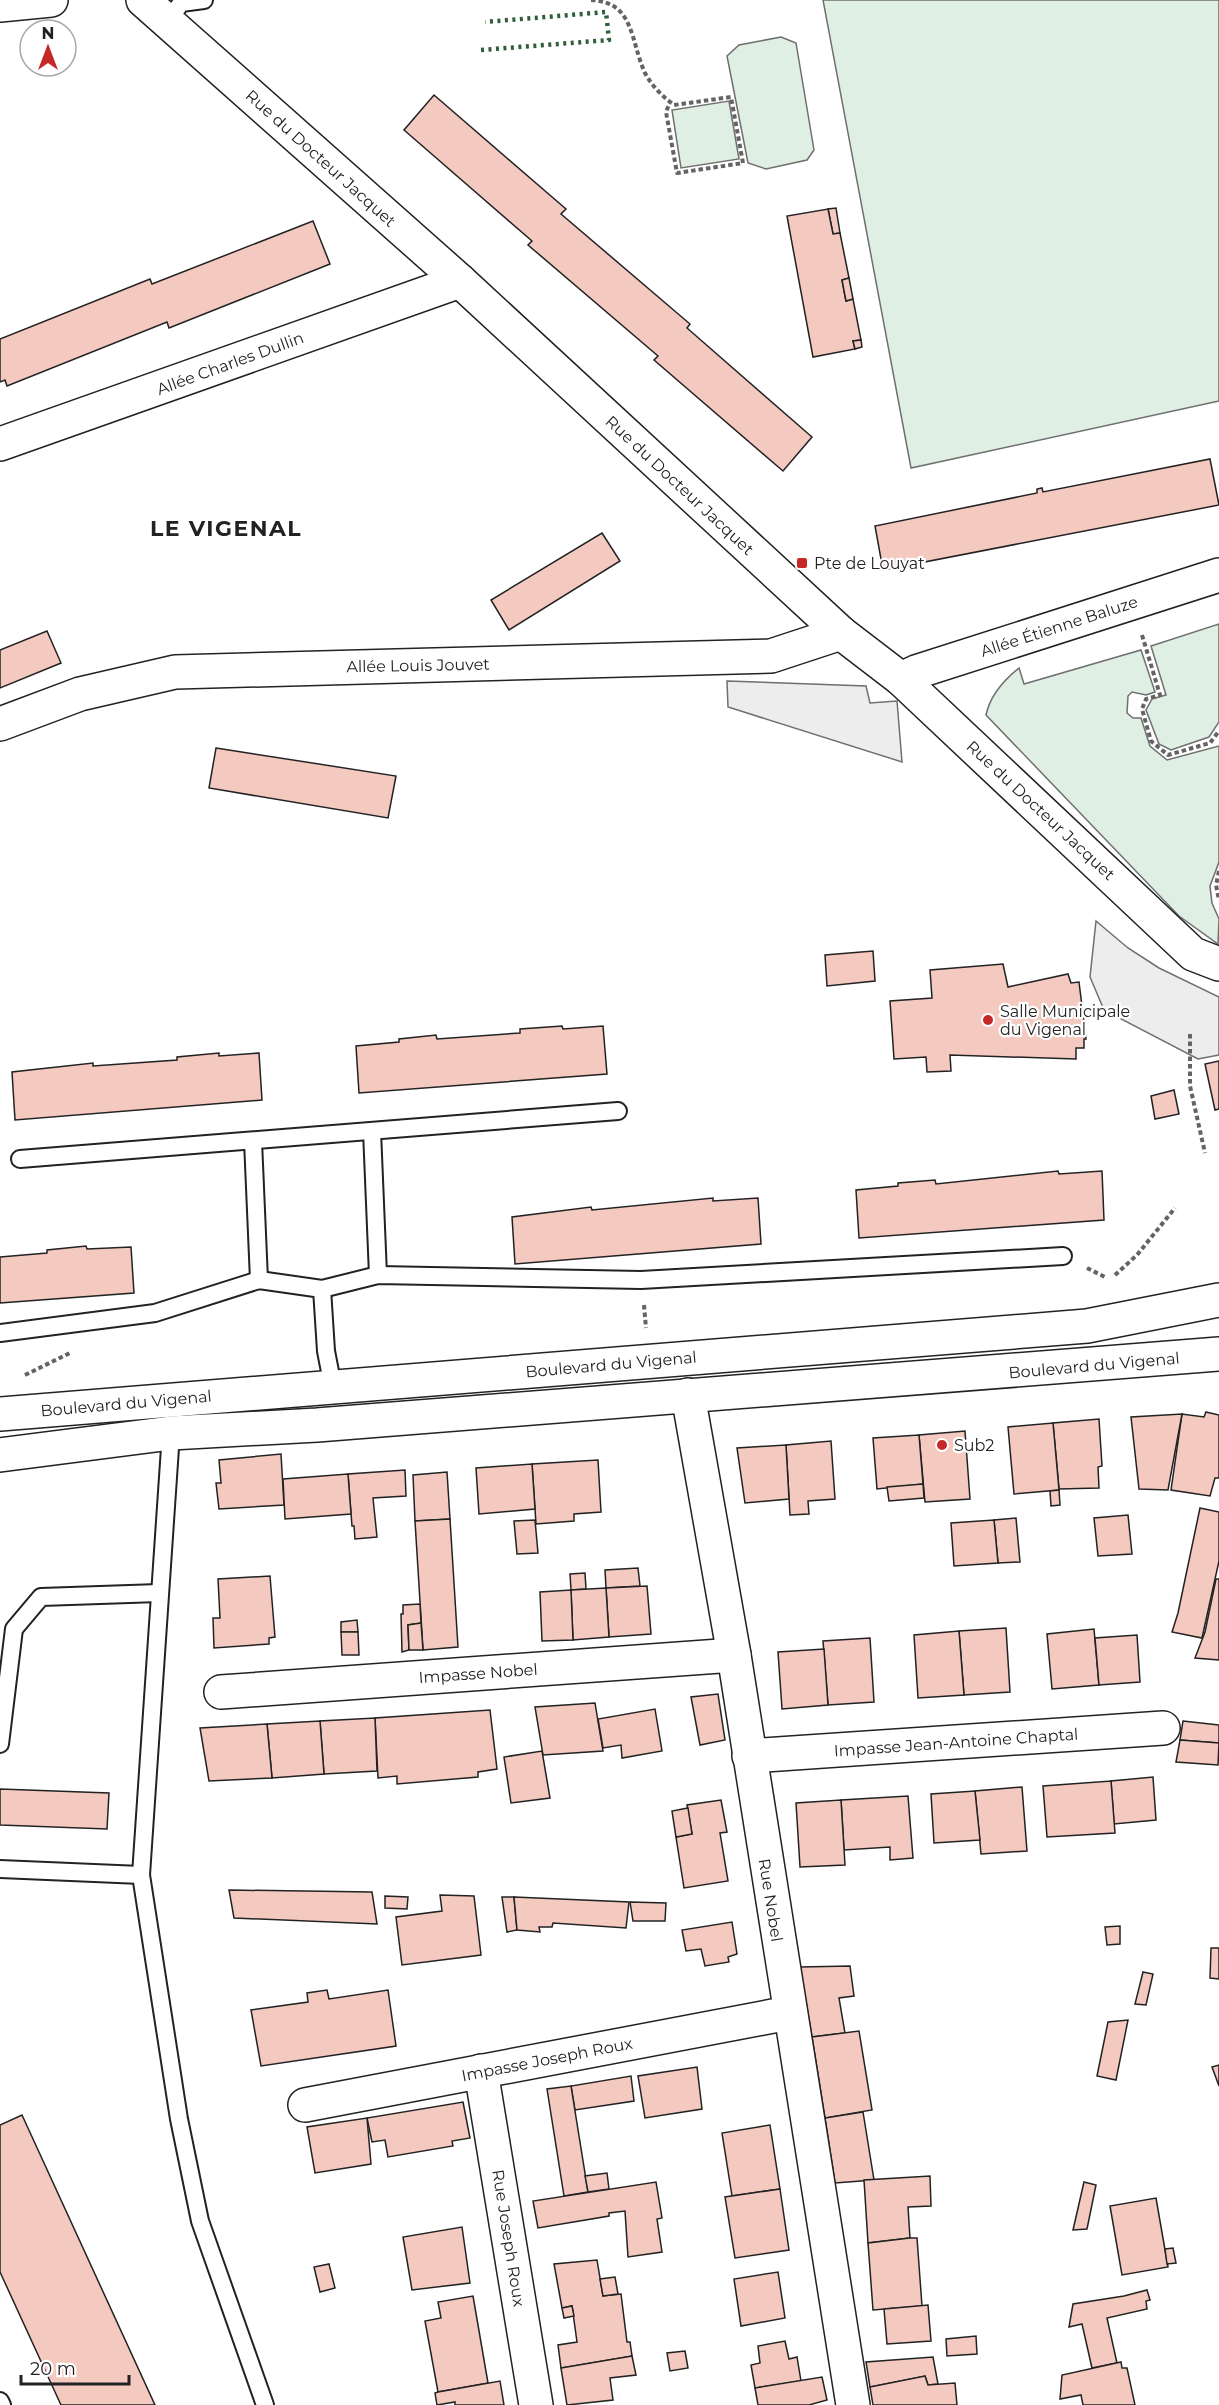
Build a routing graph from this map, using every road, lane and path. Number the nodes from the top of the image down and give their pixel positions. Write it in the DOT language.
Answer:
graph roads {
  1 [pos="51,0"];
  2 [pos="143,0"];
  3 [pos="204,0"];
  4 [pos="591,0"];
  5 [pos="0,5"];
  6 [pos="168,21"];
  7 [pos="670,102"];
  8 [pos="460,281"];
  9 [pos="0,444"];
  10 [pos="1219,575"];
  11 [pos="1132,603"];
  12 [pos="841,633"];
  13 [pos="901,679"];
  14 [pos="0,724"];
  15 [pos="1219,732"];
  16 [pos="1219,871"];
  17 [pos="1219,900"];
  18 [pos="1219,964"];
  19 [pos="1190,1034"];
  20 [pos="618,1111"];
  21 [pos="372,1131"];
  22 [pos="254,1141"];
  23 [pos="1205,1153"];
  24 [pos="20,1159"];
  25 [pos="1175,1208"];
  26 [pos="1063,1256"];
  27 [pos="378,1275"];
  28 [pos="1115,1275"];
  29 [pos="259,1280"];
  30 [pos="322,1289"];
  31 [pos="1219,1300"];
  32 [pos="0,1333"];
  33 [pos="1219,1354"];
  34 [pos="333,1387"];
  35 [pos="688,1395"];
  36 [pos="0,1414"];
  37 [pos="171,1433"];
  38 [pos="0,1455"];
  39 [pos="159,1593"];
  40 [pos="735,1655"];
  41 [pos="221,1692"];
  42 [pos="1163,1728"];
  43 [pos="0,1744"];
  44 [pos="749,1756"];
  45 [pos="0,1869"];
  46 [pos="141,1875"];
  47 [pos="789,2013"];
  48 [pos="481,2071"];
  49 [pos="305,2105"];
  50 [pos="265,2405"];
  51 [pos="536,2405"];
  52 [pos="853,2405"];
  1 -- 5 [label="street"];
  2 -- 6 [label="street, Rue du Docteur Jacquet"];
  3 -- 6 [label="lane"];
  4 -- 7 [label="path"];
  6 -- 8 [label="street, Rue du Docteur Jacquet"];
  7 -- 7 [label="path"];
  8 -- 9 [label="street, Allée Charles Dullin"];
  8 -- 12 [label="street, Rue du Docteur Jacquet"];
  10 -- 11 [label="street, Allée Étienne Baluze"];
  11 -- 13 [label="street, Allée Étienne Baluze"];
  11 -- 15 [label="path"];
  12 -- 13 [label="street, Rue du Docteur Jacquet"];
  12 -- 14 [label="street, Allée Louis Jouvet"];
  13 -- 18 [label="street, Rue du Docteur Jacquet"];
  16 -- 17 [label="path"];
  19 -- 23 [label="path"];
  20 -- 21 [label="lane"];
  21 -- 22 [label="lane"];
  21 -- 27 [label="lane"];
  22 -- 24 [label="lane"];
  22 -- 29 [label="lane"];
  25 -- 28 [label="path"];
  26 -- 27 [label="lane"];
  27 -- 30 [label="lane"];
  29 -- 30 [label="lane"];
  29 -- 32 [label="lane"];
  30 -- 34 [label="lane"];
  31 -- 34 [label="street, Boulevard du Vigenal"];
  33 -- 35 [label="street, Boulevard du Vigenal"];
  34 -- 36 [label="street, Boulevard du Vigenal"];
  35 -- 37 [label="street, Boulevard du Vigenal"];
  35 -- 40 [label="street, Rue Nobel"];
  37 -- 38 [label="street, Boulevard du Vigenal"];
  37 -- 39 [label="lane"];
  39 -- 43 [label="lane"];
  39 -- 46 [label="lane"];
  40 -- 41 [label="street, Impasse Nobel"];
  40 -- 44 [label="street, Rue Nobel"];
  42 -- 44 [label="street, Impasse Jean-Antoine Chaptal"];
  44 -- 47 [label="street, Rue Nobel"];
  45 -- 46 [label="lane"];
  46 -- 50 [label="lane"];
  47 -- 48 [label="street, Impasse Joseph Roux"];
  47 -- 52 [label="street, Rue Nobel"];
  48 -- 49 [label="street, Impasse Joseph Roux"];
  48 -- 51 [label="street, Rue Joseph Roux"];
}
